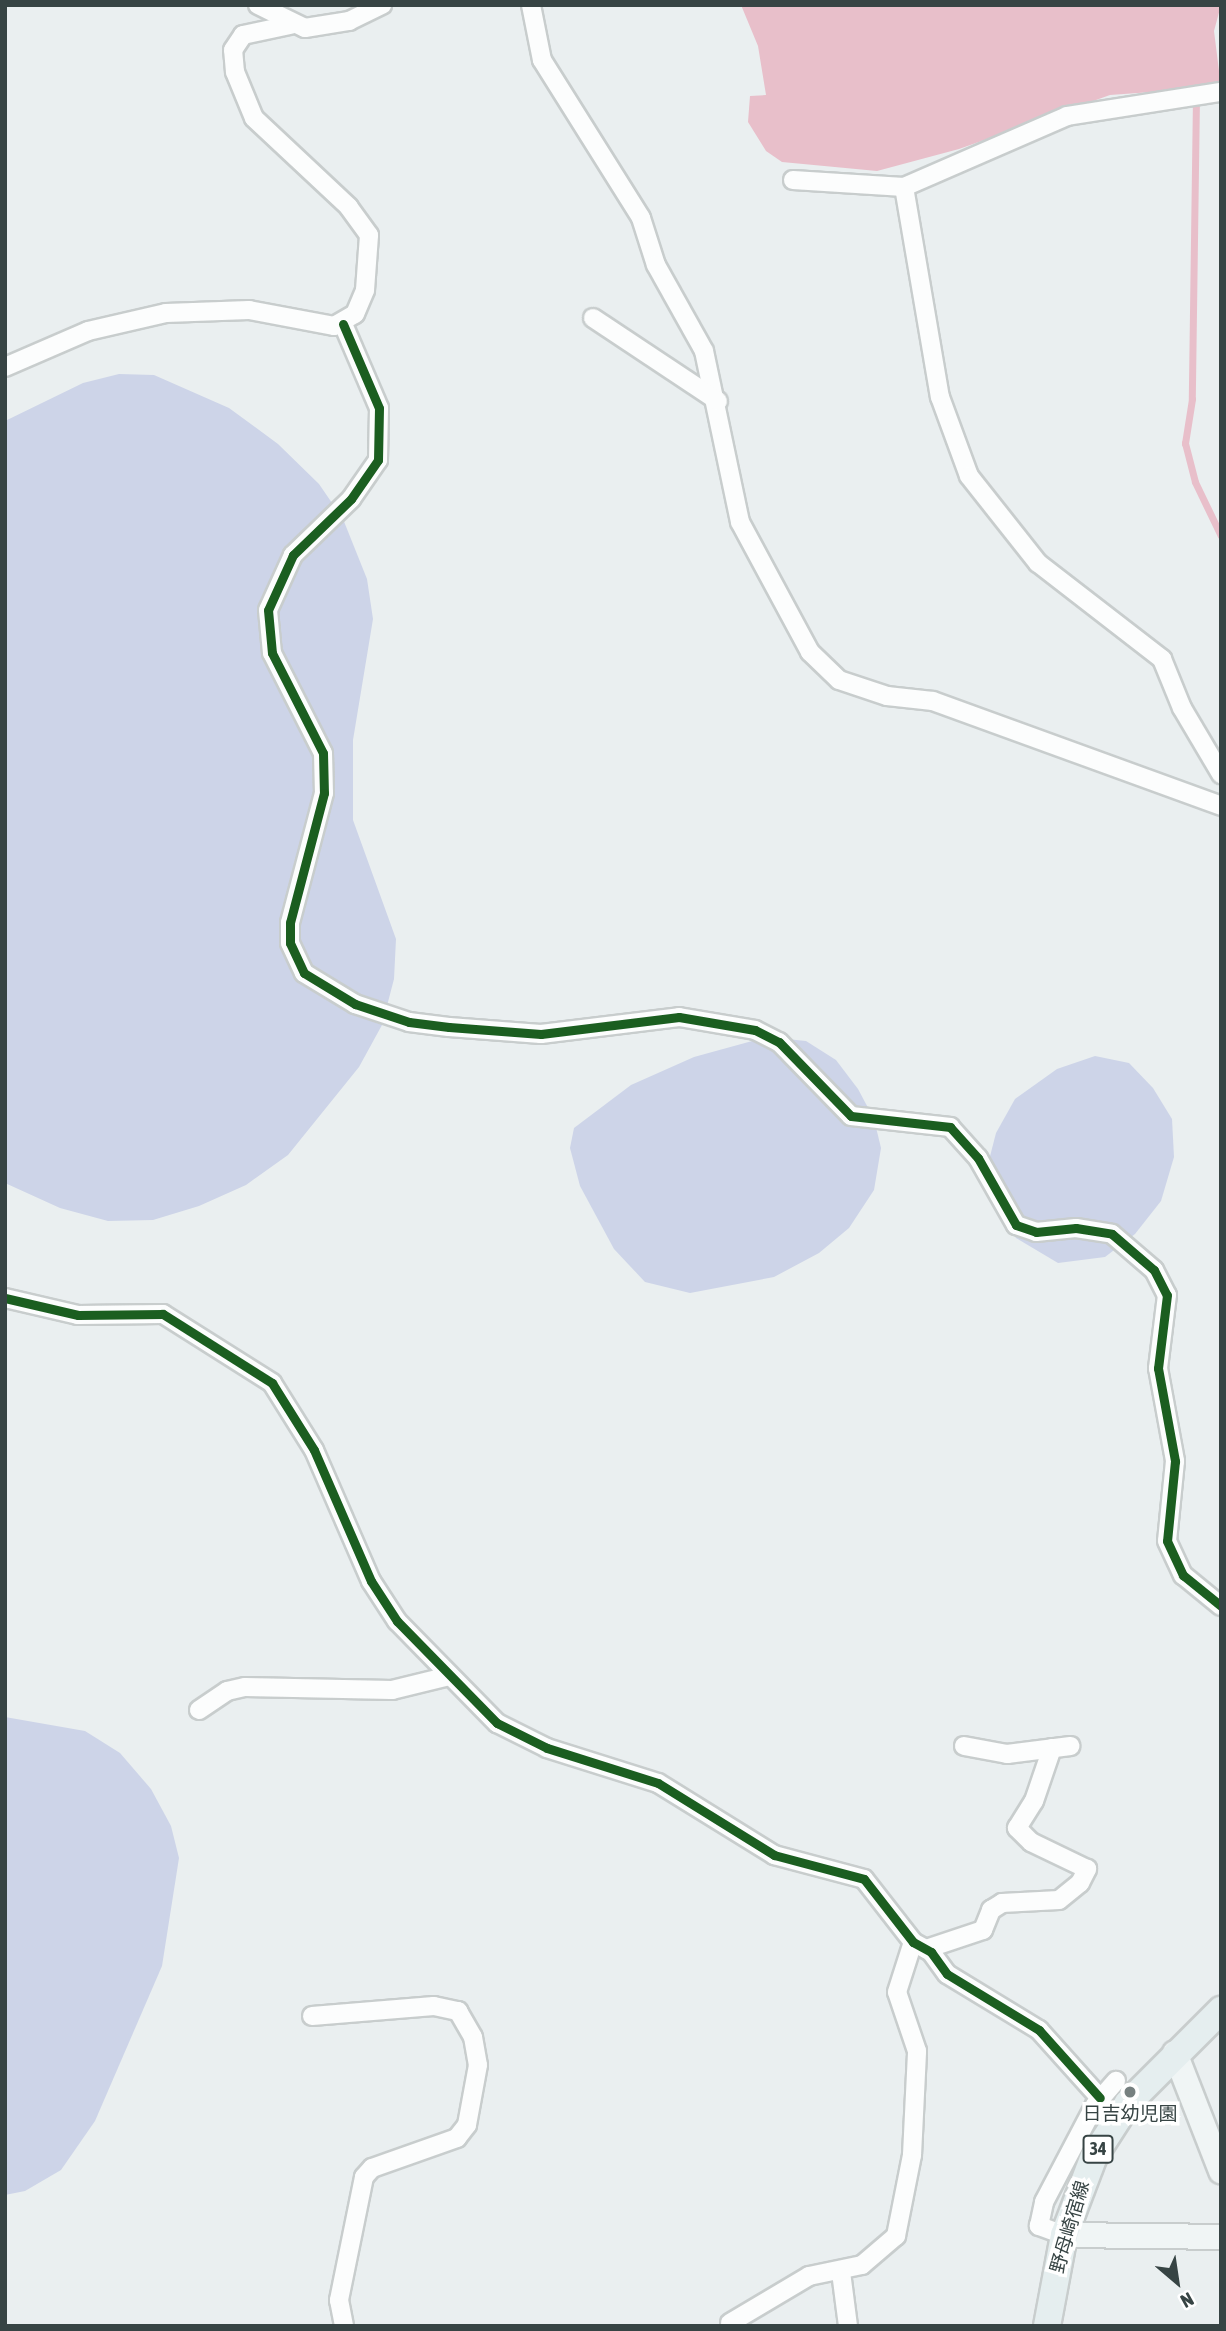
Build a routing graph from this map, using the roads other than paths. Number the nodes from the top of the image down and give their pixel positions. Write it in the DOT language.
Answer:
graph roads {
  1 [pos="258,5"];
  2 [pos="383,5"];
  3 [pos="531,5"];
  4 [pos="290,25"];
  5 [pos="1221,92"];
  6 [pos="793,180"];
  7 [pos="904,187"];
  8 [pos="593,318"];
  9 [pos="343,324"];
  10 [pos="5,367"];
  11 [pos="718,401"];
  12 [pos="1221,774"];
  13 [pos="1221,806"];
  14 [pos="5,1298"];
  15 [pos="1221,1606"];
  16 [pos="449,1676"];
  17 [pos="199,1710"];
  18 [pos="964,1746"];
  19 [pos="919,1945"];
  20 [pos="1221,2010"];
  21 [pos="312,2016"];
  22 [pos="1175,2053"];
  23 [pos="1116,2081"];
  24 [pos="1101,2098"];
  25 [pos="1221,2171"];
  26 [pos="1064,2235"];
  27 [pos="1221,2237"];
  28 [pos="841,2272"];
  29 [pos="730,2323"];
  30 [pos="344,2326"];
  31 [pos="848,2326"];
  32 [pos="1048,2326"];
  1 -- 4 [label="street"];
  2 -- 4 [label="street"];
  3 -- 11 [label="street"];
  4 -- 9 [label="street"];
  5 -- 7 [label="street"];
  6 -- 7 [label="street"];
  7 -- 12 [label="street"];
  8 -- 11 [label="street"];
  9 -- 10 [label="street"];
  9 -- 15 [label="street"];
  11 -- 13 [label="street"];
  14 -- 16 [label="street"];
  16 -- 17 [label="street"];
  16 -- 19 [label="street"];
  18 -- 19 [label="street"];
  19 -- 24 [label="street"];
  19 -- 28 [label="street"];
  20 -- 22 [label="main road, 野母崎宿線 / 34"];
  21 -- 30 [label="street"];
  22 -- 25 [label="street"];
  22 -- 26 [label="main road, 野母崎宿線 / 34"];
  23 -- 24 [label="street"];
  24 -- 26 [label="street"];
  26 -- 27 [label="street"];
  26 -- 32 [label="main road, 野母崎宿線 / 34"];
  28 -- 29 [label="street"];
  28 -- 31 [label="street"];
}
